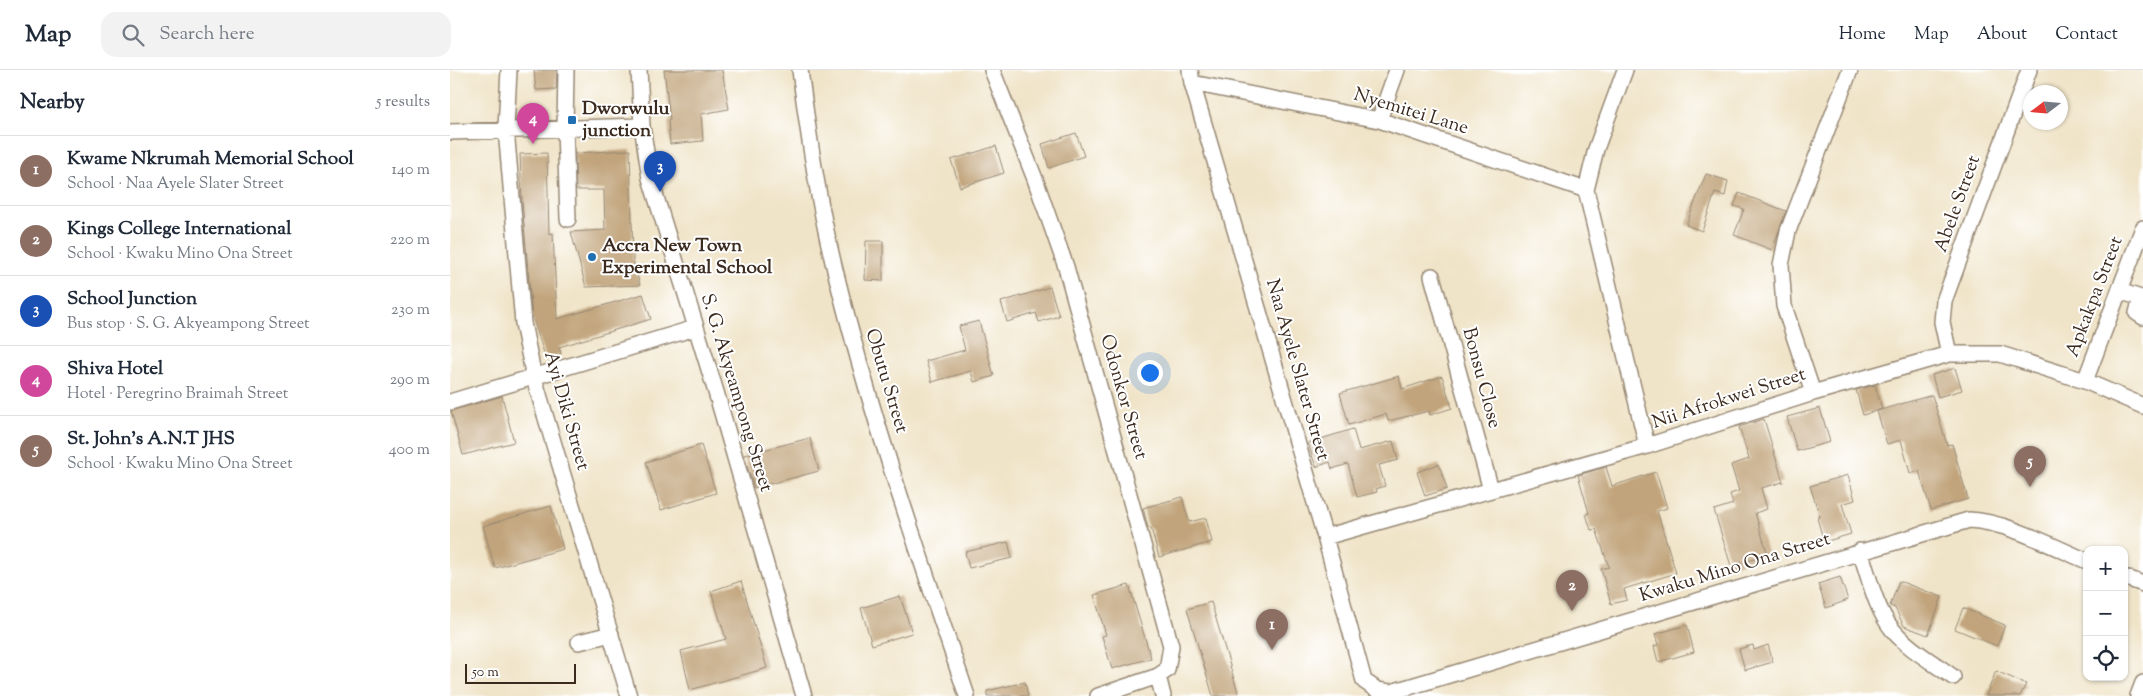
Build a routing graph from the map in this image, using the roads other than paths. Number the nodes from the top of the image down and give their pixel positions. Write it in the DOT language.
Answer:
graph roads {
  1 [pos="509,70"];
  2 [pos="566,70"];
  3 [pos="639,70"];
  4 [pos="800,70"];
  5 [pos="992,70"];
  6 [pos="1397,70"];
  7 [pos="1624,70"];
  8 [pos="1850,70"];
  9 [pos="2029,70"];
  10 [pos="1191,76"];
  11 [pos="1379,120"];
  12 [pos="642,126"];
  13 [pos="564,128"];
  14 [pos="506,129"];
  15 [pos="450,132"];
  16 [pos="1586,190"];
  17 [pos="568,219"];
  18 [pos="2143,228"];
  19 [pos="1432,276"];
  20 [pos="2119,291"];
  21 [pos="2143,317"];
  22 [pos="695,328"];
  23 [pos="1949,354"];
  24 [pos="534,378"];
  25 [pos="2085,381"];
  26 [pos="1813,393"];
  27 [pos="450,402"];
  28 [pos="2143,406"];
  29 [pos="1647,446"];
  30 [pos="1491,490"];
  31 [pos="1325,538"];
  32 [pos="1860,551"];
  33 [pos="2083,559"];
  34 [pos="2128,578"];
  35 [pos="2143,584"];
  36 [pos="611,634"];
  37 [pos="579,642"];
  38 [pos="1158,676"];
  39 [pos="1953,676"];
  40 [pos="2143,683"];
  41 [pos="1396,694"];
  42 [pos="629,696"];
  43 [pos="804,696"];
  44 [pos="967,696"];
  45 [pos="1098,696"];
  46 [pos="1163,696"];
  47 [pos="2138,696"];
  1 -- 14 [label="street, Ayi Diki Street"];
  2 -- 13 [label="street"];
  3 -- 12 [label="street, S. G. Akyeampong Street"];
  4 -- 44 [label="street, Obutu Street"];
  5 -- 38 [label="street, Odonkor Street"];
  6 -- 11 [label="street"];
  7 -- 16 [label="street"];
  8 -- 26 [label="street"];
  9 -- 23 [label="street, Abele Street"];
  10 -- 11 [label="street, Nyemitei Lane"];
  10 -- 31 [label="street, Naa Ayele Slater Street"];
  11 -- 16 [label="street, Nyemitei Lane"];
  12 -- 13 [label="street"];
  12 -- 22 [label="street, S. G. Akyeampong Street"];
  13 -- 14 [label="street"];
  13 -- 17 [label="street"];
  14 -- 15 [label="street"];
  14 -- 24 [label="street, Ayi Diki Street"];
  16 -- 29 [label="street"];
  18 -- 20 [label="street, Apkakpa Street"];
  19 -- 30 [label="street, Bonsu Close"];
  20 -- 21 [label="street"];
  20 -- 25 [label="street, Apkakpa Street"];
  22 -- 24 [label="street"];
  22 -- 43 [label="street, S. G. Akyeampong Street"];
  23 -- 25 [label="street, Nii Afrokwei Street"];
  23 -- 26 [label="street, Nii Afrokwei Street"];
  24 -- 27 [label="street"];
  24 -- 36 [label="street, Ayi Diki Street"];
  25 -- 28 [label="street, Nii Afrokwei Street"];
  26 -- 29 [label="street, Nii Afrokwei Street"];
  29 -- 30 [label="street, Nii Afrokwei Street"];
  30 -- 31 [label="street, Nii Afrokwei Street"];
  31 -- 41 [label="street, Naa Ayele Slater Street"];
  32 -- 33 [label="street, Kwaku Mino Ona Street"];
  32 -- 39 [label="street"];
  32 -- 41 [label="street, Kwaku Mino Ona Street"];
  34 -- 35 [label="street"];
  36 -- 37 [label="street"];
  36 -- 42 [label="street, Ayi Diki Street"];
  38 -- 45 [label="street"];
  38 -- 46 [label="street"];
  40 -- 47 [label="street"];
}
